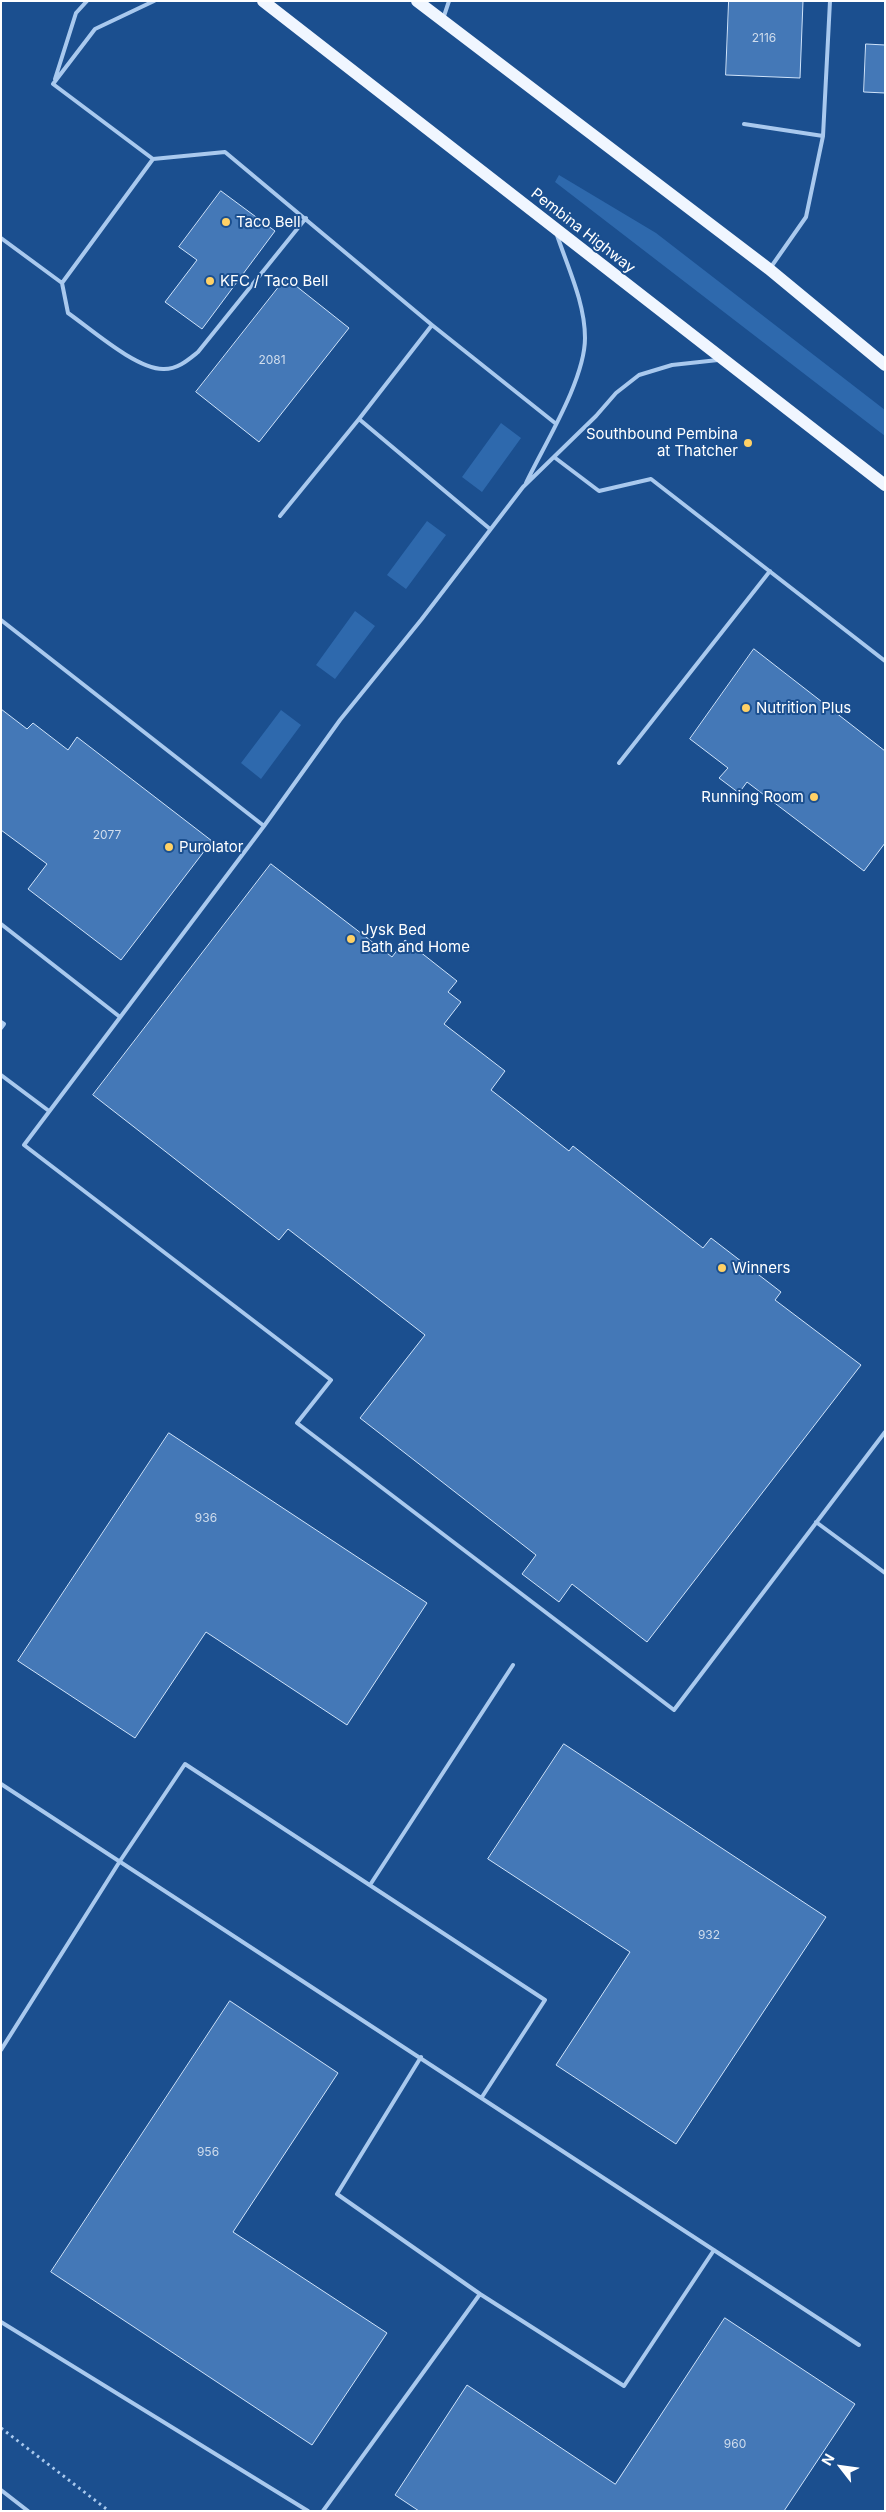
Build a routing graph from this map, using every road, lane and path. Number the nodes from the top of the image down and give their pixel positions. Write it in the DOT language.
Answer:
graph roads {
  1 [pos="86,1"];
  2 [pos="154,1"];
  3 [pos="263,1"];
  4 [pos="417,1"];
  5 [pos="449,1"];
  6 [pos="830,1"];
  7 [pos="442,21"];
  8 [pos="53,84"];
  9 [pos="744,124"];
  10 [pos="823,136"];
  11 [pos="153,159"];
  12 [pos="306,218"];
  13 [pos="555,229"];
  14 [pos="1,238"];
  15 [pos="770,269"];
  16 [pos="62,283"];
  17 [pos="432,325"];
  18 [pos="723,360"];
  19 [pos="885,365"];
  20 [pos="359,419"];
  21 [pos="555,422"];
  22 [pos="554,457"];
  23 [pos="885,485"];
  24 [pos="524,487"];
  25 [pos="280,516"];
  26 [pos="490,529"];
  27 [pos="770,571"];
  28 [pos="1,620"];
  29 [pos="885,661"];
  30 [pos="619,763"];
  31 [pos="264,826"];
  32 [pos="1,924"];
  33 [pos="120,1017"];
  34 [pos="1,1022"];
  35 [pos="1,1028"];
  36 [pos="1,1074"];
  37 [pos="49,1110"];
  38 [pos="885,1432"];
  39 [pos="816,1522"];
  40 [pos="885,1573"];
  41 [pos="513,1665"];
  42 [pos="1,1784"];
  43 [pos="120,1861"];
  44 [pos="370,1885"];
  45 [pos="1,2050"];
  46 [pos="421,2058"];
  47 [pos="482,2097"];
  48 [pos="714,2250"];
  49 [pos="480,2294"];
  50 [pos="1,2322"];
  51 [pos="859,2345"];
  52 [pos="1,2428"];
  53 [pos="1,2490"];
  54 [pos="28,2511"];
  55 [pos="109,2511"];
  56 [pos="308,2511"];
  57 [pos="322,2511"];
  1 -- 8 [label="lane"];
  2 -- 8 [label="lane"];
  3 -- 13 [label="main road, Pembina Highway"];
  4 -- 7 [label="main road"];
  5 -- 7 [label="lane"];
  6 -- 10 [label="lane"];
  7 -- 15 [label="main road"];
  8 -- 11 [label="lane"];
  9 -- 10 [label="lane"];
  10 -- 15 [label="lane"];
  11 -- 12 [label="lane"];
  11 -- 16 [label="lane"];
  12 -- 16 [label="lane"];
  12 -- 17 [label="lane"];
  13 -- 18 [label="main road, Pembina Highway"];
  13 -- 21 [label="lane"];
  14 -- 16 [label="lane"];
  15 -- 19 [label="main road"];
  17 -- 20 [label="lane"];
  17 -- 21 [label="lane"];
  18 -- 22 [label="lane"];
  18 -- 23 [label="main road, Pembina Highway"];
  20 -- 25 [label="lane"];
  20 -- 26 [label="lane"];
  21 -- 24 [label="lane"];
  22 -- 24 [label="lane"];
  22 -- 27 [label="lane"];
  24 -- 26 [label="lane"];
  26 -- 31 [label="lane"];
  27 -- 29 [label="lane"];
  27 -- 30 [label="lane"];
  28 -- 31 [label="lane"];
  31 -- 33 [label="lane"];
  32 -- 33 [label="lane"];
  33 -- 37 [label="lane"];
  34 -- 35 [label="lane"];
  36 -- 37 [label="lane"];
  37 -- 39 [label="lane"];
  38 -- 39 [label="lane"];
  39 -- 40 [label="lane"];
  41 -- 44 [label="lane"];
  42 -- 43 [label="lane"];
  43 -- 44 [label="lane"];
  43 -- 45 [label="lane"];
  43 -- 46 [label="lane"];
  44 -- 47 [label="lane"];
  46 -- 47 [label="lane"];
  46 -- 49 [label="lane"];
  47 -- 48 [label="lane"];
  48 -- 49 [label="lane"];
  48 -- 51 [label="lane"];
  49 -- 57 [label="lane"];
  50 -- 56 [label="lane"];
  52 -- 55 [label="path"];
  53 -- 54 [label="lane"];
}
